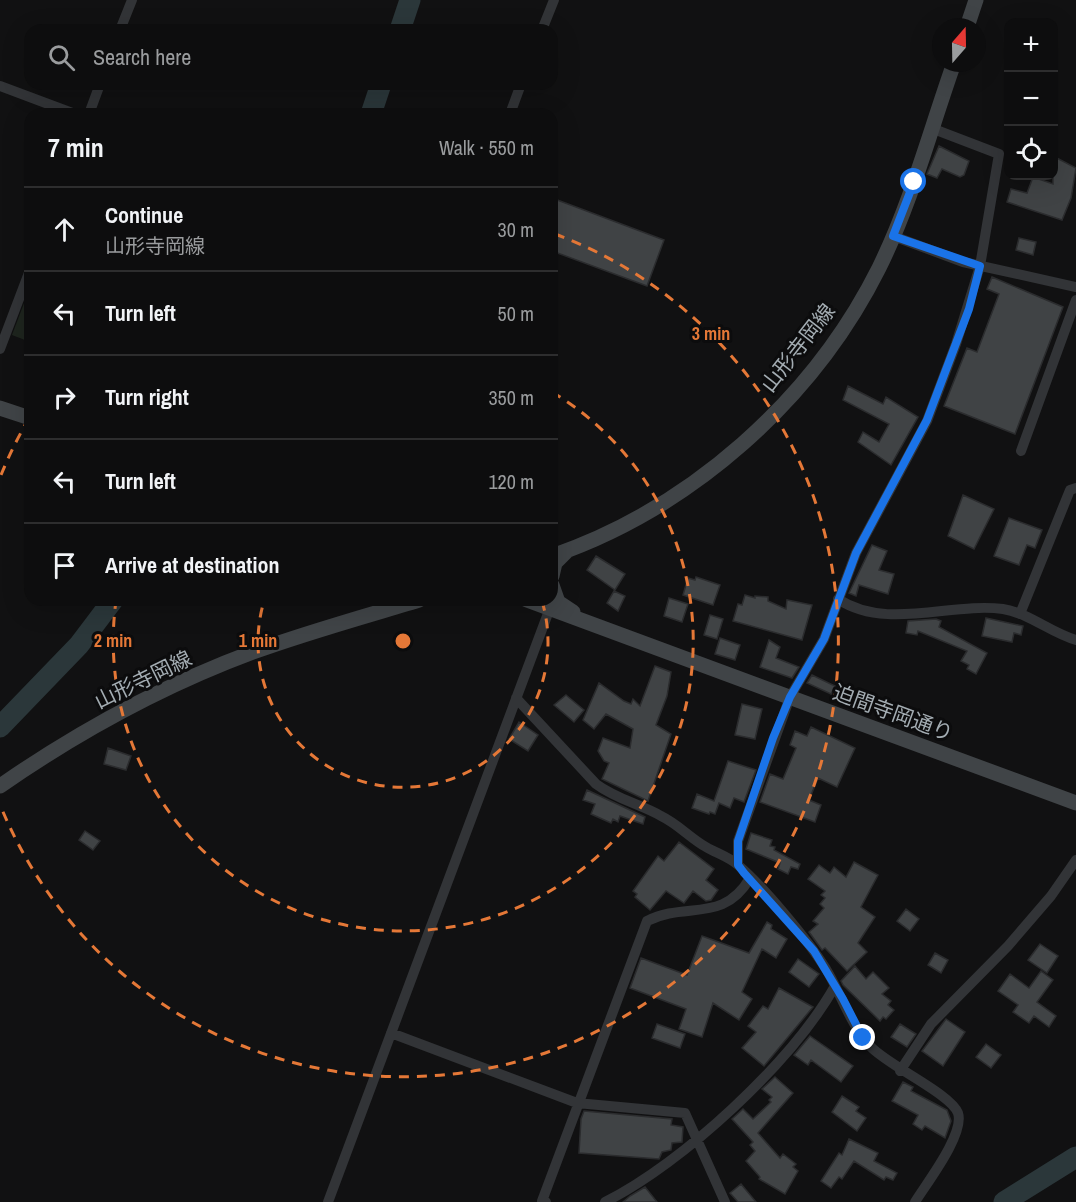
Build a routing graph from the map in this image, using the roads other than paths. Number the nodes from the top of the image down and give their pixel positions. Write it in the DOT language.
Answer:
graph roads {
  1 [pos="132,0"];
  2 [pos="554,0"];
  3 [pos="976,0"];
  4 [pos="969,18"];
  5 [pos="122,24"];
  6 [pos="544,24"];
  7 [pos="951,72"];
  8 [pos="0,86"];
  9 [pos="98,90"];
  10 [pos="519,90"];
  11 [pos="59,108"];
  12 [pos="91,108"];
  13 [pos="512,108"];
  14 [pos="931,128"];
  15 [pos="893,236"];
  16 [pos="980,266"];
  17 [pos="24,286"];
  18 [pos="1076,287"];
  19 [pos="1076,300"];
  20 [pos="0,349"];
  21 [pos="0,408"];
  22 [pos="24,416"];
  23 [pos="1021,451"];
  24 [pos="1076,488"];
  25 [pos="568,550"];
  26 [pos="558,554"];
  27 [pos="558,560"];
  28 [pos="838,599"];
  29 [pos="558,602"];
  30 [pos="380,606"];
  31 [pos="399,606"];
  32 [pos="544,606"];
  33 [pos="550,608"];
  34 [pos="374,614"];
  35 [pos="1020,614"];
  36 [pos="586,621"];
  37 [pos="1076,640"];
  38 [pos="790,697"];
  39 [pos="516,698"];
  40 [pos="0,786"];
  41 [pos="1076,803"];
  42 [pos="1076,860"];
  43 [pos="738,865"];
  44 [pos="750,878"];
  45 [pos="835,986"];
  46 [pos="391,1033"];
  47 [pos="900,1071"];
  48 [pos="577,1103"];
  49 [pos="698,1138"];
  50 [pos="328,1202"];
  51 [pos="546,1202"];
  52 [pos="605,1202"];
  53 [pos="725,1202"];
  54 [pos="915,1202"];
  1 -- 5 [label="street"];
  2 -- 6 [label="street"];
  3 -- 4 [label="main road"];
  7 -- 14 [label="main road, 山形寺岡線"];
  8 -- 11 [label="street"];
  9 -- 12 [label="street"];
  10 -- 13 [label="street"];
  14 -- 15 [label="main road, 山形寺岡線"];
  14 -- 16 [label="street"];
  15 -- 16 [label="street"];
  15 -- 25 [label="main road, 山形寺岡線"];
  16 -- 18 [label="street"];
  16 -- 28 [label="street"];
  17 -- 20 [label="street"];
  19 -- 23 [label="street"];
  21 -- 22 [label="main road"];
  24 -- 35 [label="street"];
  25 -- 26 [label="main road, 山形寺岡線"];
  25 -- 27 [label="main road"];
  28 -- 35 [label="street"];
  28 -- 38 [label="street"];
  29 -- 36 [label="main road"];
  30 -- 34 [label="main road"];
  31 -- 34 [label="main road, 山形寺岡線"];
  32 -- 33 [label="main road, 迫間寺岡通り"];
  33 -- 36 [label="main road, 迫間寺岡通り"];
  33 -- 39 [label="street"];
  34 -- 40 [label="main road, 山形寺岡線"];
  35 -- 37 [label="street"];
  36 -- 38 [label="main road, 迫間寺岡通り"];
  38 -- 41 [label="main road, 迫間寺岡通り"];
  38 -- 43 [label="street"];
  39 -- 43 [label="street"];
  39 -- 46 [label="street"];
  42 -- 47 [label="street"];
  43 -- 44 [label="street"];
  44 -- 45 [label="street"];
  44 -- 48 [label="street"];
  45 -- 47 [label="street"];
  45 -- 49 [label="street"];
  46 -- 48 [label="street"];
  46 -- 50 [label="street"];
  47 -- 54 [label="street"];
  48 -- 49 [label="street"];
  48 -- 51 [label="street"];
  49 -- 52 [label="street"];
  49 -- 53 [label="street"];
}
